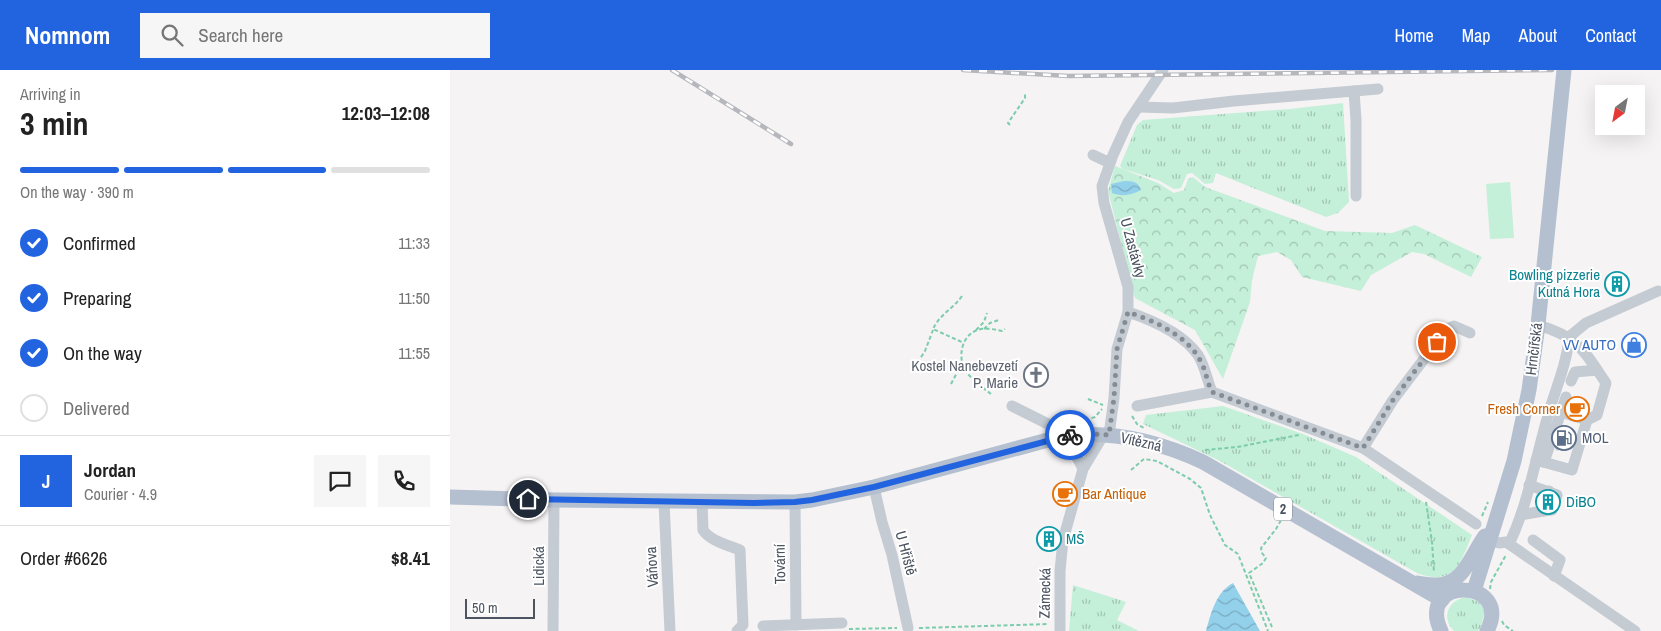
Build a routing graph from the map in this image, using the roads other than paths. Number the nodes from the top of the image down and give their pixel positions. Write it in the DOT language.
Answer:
graph roads {
  1 [pos="1163,70"];
  2 [pos="1564,70"];
  3 [pos="1378,89"];
  4 [pos="1354,91"];
  5 [pos="1139,107"];
  6 [pos="1093,155"];
  7 [pos="1110,163"];
  8 [pos="1356,196"];
  9 [pos="1658,291"];
  10 [pos="1128,312"];
  11 [pos="1538,325"];
  12 [pos="1470,333"];
  13 [pos="1569,337"];
  14 [pos="1597,370"];
  15 [pos="1571,381"];
  16 [pos="1212,392"];
  17 [pos="1566,397"];
  18 [pos="1012,406"];
  19 [pos="1132,408"];
  20 [pos="1561,412"];
  21 [pos="1587,420"];
  22 [pos="1107,434"];
  23 [pos="1059,437"];
  24 [pos="1363,448"];
  25 [pos="1540,461"];
  26 [pos="1083,469"];
  27 [pos="1529,485"];
  28 [pos="874,487"];
  29 [pos="1546,490"];
  30 [pos="450,497"];
  31 [pos="554,500"];
  32 [pos="664,502"];
  33 [pos="702,502"];
  34 [pos="795,502"];
  35 [pos="1540,512"];
  36 [pos="1521,515"];
  37 [pos="1478,522"];
  38 [pos="1495,525"];
  39 [pos="1533,540"];
  40 [pos="1490,541"];
  41 [pos="1509,544"];
  42 [pos="1554,576"];
  43 [pos="1408,582"];
  44 [pos="1474,591"];
  45 [pos="1442,600"];
  46 [pos="842,623"];
  47 [pos="796,625"];
  48 [pos="763,626"];
  49 [pos="1057,627"];
  50 [pos="913,628"];
  51 [pos="553,631"];
  52 [pos="670,631"];
  53 [pos="737,631"];
  54 [pos="1441,631"];
  55 [pos="1489,631"];
  56 [pos="1635,631"];
  1 -- 5 [label="street, U Zastávky"];
  2 -- 11 [label="main road, Hrnčířská"];
  3 -- 4 [label="street"];
  4 -- 5 [label="street"];
  4 -- 8 [label="street"];
  5 -- 7 [label="street, U Zastávky"];
  6 -- 7 [label="street"];
  7 -- 10 [label="street, U Zastávky"];
  9 -- 13 [label="street"];
  10 -- 16 [label="street"];
  10 -- 22 [label="street, U Zastávky"];
  11 -- 13 [label="street"];
  11 -- 38 [label="main road, Hrnčířská"];
  12 -- 24 [label="street"];
  13 -- 14 [label="street"];
  13 -- 25 [label="street"];
  14 -- 15 [label="street"];
  14 -- 21 [label="street"];
  16 -- 19 [label="street"];
  16 -- 24 [label="street"];
  17 -- 20 [label="street"];
  18 -- 23 [label="street"];
  20 -- 21 [label="street"];
  20 -- 25 [label="street"];
  21 -- 25 [label="street"];
  22 -- 23 [label="main road, Vítězná / 2"];
  22 -- 26 [label="street, Zámecká"];
  22 -- 43 [label="main road, Vítězná / 2"];
  23 -- 26 [label="street"];
  23 -- 28 [label="main road, Vítězná / 2"];
  24 -- 37 [label="street"];
  25 -- 27 [label="street"];
  26 -- 49 [label="street, Zámecká"];
  27 -- 29 [label="street"];
  27 -- 36 [label="street"];
  28 -- 34 [label="main road, Vítězná / 2"];
  28 -- 50 [label="street, U Hřiště"];
  29 -- 35 [label="street"];
  29 -- 35 [label="street"];
  30 -- 31 [label="main road, Vítězná / 2"];
  31 -- 32 [label="main road, Vítězná / 2"];
  31 -- 51 [label="street, Lidická"];
  32 -- 33 [label="main road, Vítězná / 2"];
  32 -- 52 [label="street, Váňova"];
  33 -- 34 [label="main road, Vítězná / 2"];
  33 -- 53 [label="street"];
  34 -- 47 [label="street, Tovární"];
  35 -- 36 [label="street"];
  36 -- 41 [label="street"];
  38 -- 40 [label="main road, Hrnčířská"];
  38 -- 43 [label="main road"];
  39 -- 42 [label="street"];
  40 -- 41 [label="street"];
  40 -- 44 [label="main road, Hrnčířská"];
  41 -- 42 [label="street"];
  42 -- 56 [label="street"];
  43 -- 45 [label="main road, Vítězná / 2"];
  44 -- 45 [label="main road"];
  44 -- 55 [label="main road"];
  45 -- 54 [label="main road"];
  46 -- 47 [label="street"];
  47 -- 48 [label="street"];
}
